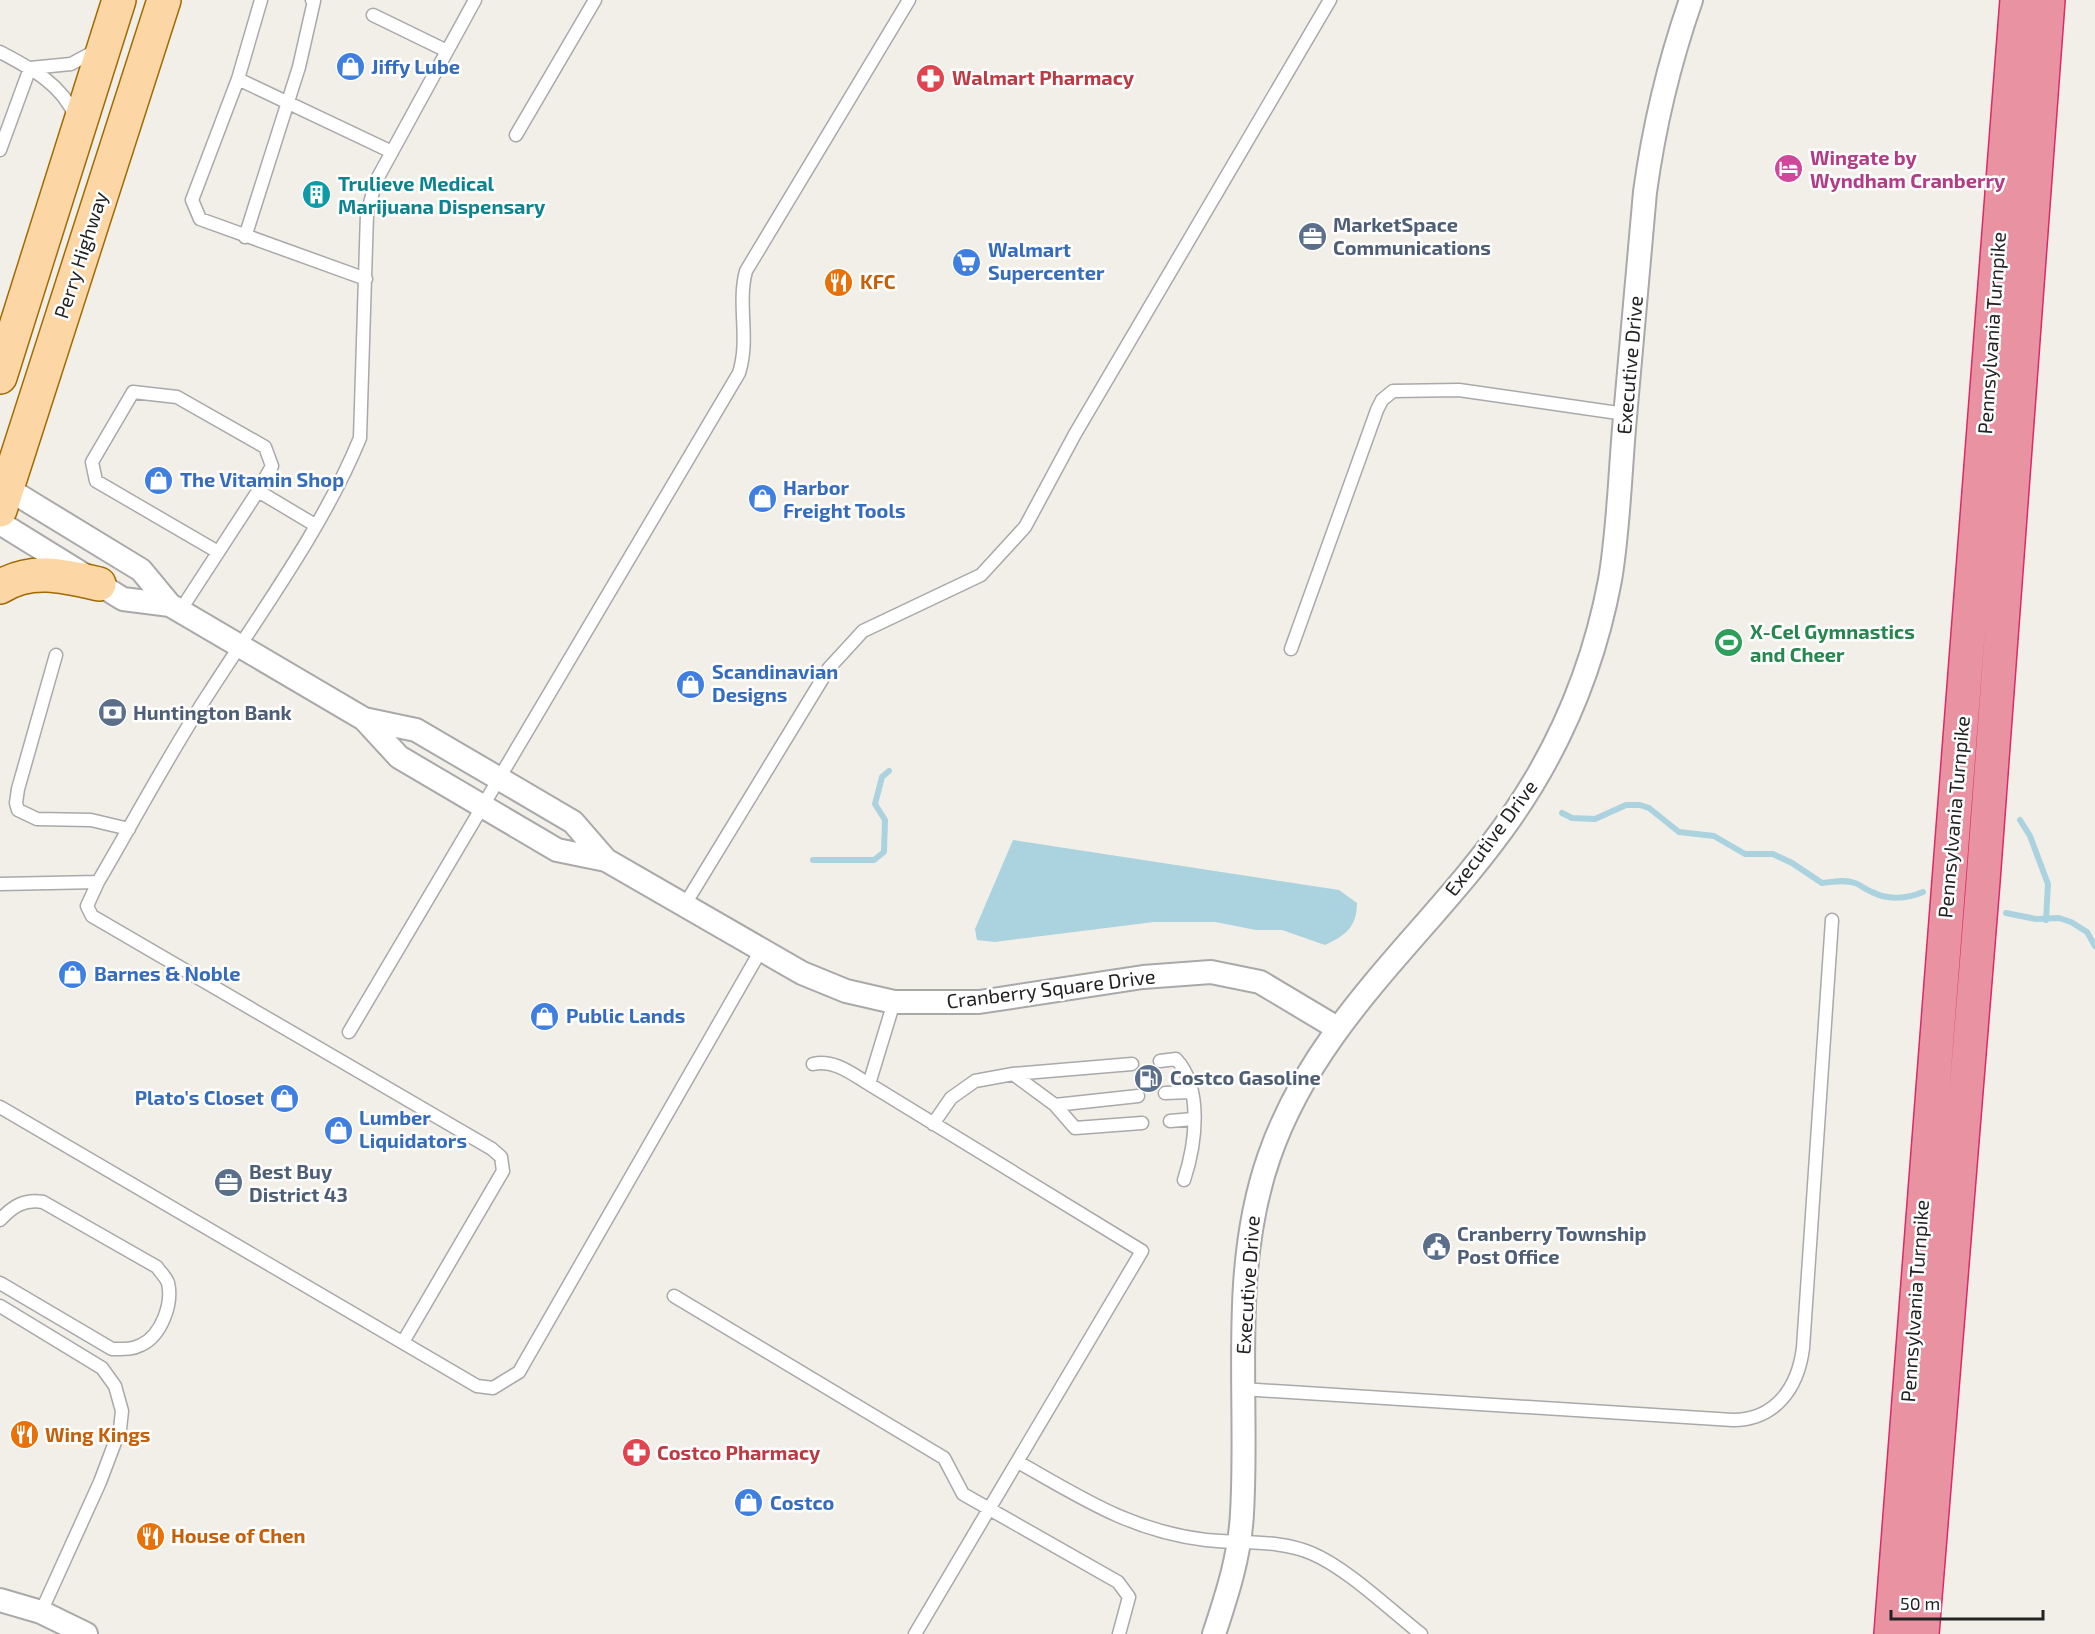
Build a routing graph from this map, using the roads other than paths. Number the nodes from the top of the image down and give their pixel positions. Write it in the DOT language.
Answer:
graph roads {
  1 [pos="119,0"];
  2 [pos="164,0"];
  3 [pos="261,0"];
  4 [pos="312,0"];
  5 [pos="475,0"];
  6 [pos="595,0"];
  7 [pos="909,0"];
  8 [pos="1330,0"];
  9 [pos="1691,0"];
  10 [pos="2017,0"];
  11 [pos="2048,0"];
  12 [pos="373,15"];
  13 [pos="104,45"];
  14 [pos="447,51"];
  15 [pos="0,52"];
  16 [pos="30,68"];
  17 [pos="238,79"];
  18 [pos="287,102"];
  19 [pos="79,125"];
  20 [pos="516,135"];
  21 [pos="0,150"];
  22 [pos="392,152"];
  23 [pos="245,237"];
  24 [pos="366,279"];
  25 [pos="0,377"];
  26 [pos="1625,414"];
  27 [pos="258,491"];
  28 [pos="2,494"];
  29 [pos="0,523"];
  30 [pos="315,525"];
  31 [pos="218,552"];
  32 [pos="99,584"];
  33 [pos="0,587"];
  34 [pos="175,608"];
  35 [pos="240,646"];
  36 [pos="1291,649"];
  37 [pos="56,655"];
  38 [pos="364,719"];
  39 [pos="498,778"];
  40 [pos="482,806"];
  41 [pos="129,829"];
  42 [pos="606,860"];
  43 [pos="98,882"];
  44 [pos="0,884"];
  45 [pos="684,906"];
  46 [pos="1832,920"];
  47 [pos="761,950"];
  48 [pos="894,1002"];
  49 [pos="1337,1028"];
  50 [pos="349,1032"];
  51 [pos="1160,1061"];
  52 [pos="813,1064"];
  53 [pos="1132,1064"];
  54 [pos="1013,1074"];
  55 [pos="869,1084"];
  56 [pos="1191,1092"];
  57 [pos="1165,1093"];
  58 [pos="1138,1096"];
  59 [pos="1055,1105"];
  60 [pos="0,1107"];
  61 [pos="1193,1119"];
  62 [pos="1170,1121"];
  63 [pos="1142,1123"];
  64 [pos="933,1124"];
  65 [pos="1184,1180"];
  66 [pos="0,1220"];
  67 [pos="0,1283"];
  68 [pos="674,1296"];
  69 [pos="0,1306"];
  70 [pos="404,1342"];
  71 [pos="1242,1389"];
  72 [pos="1018,1461"];
  73 [pos="989,1508"];
  74 [pos="1239,1541"];
  75 [pos="0,1600"];
  76 [pos="41,1612"];
  77 [pos="86,1634"];
  78 [pos="915,1634"];
  79 [pos="1119,1634"];
  80 [pos="1214,1634"];
  81 [pos="1421,1634"];
  82 [pos="1891,1634"];
  83 [pos="1922,1634"];
  1 -- 13 [label="main road, Perry Highway"];
  2 -- 28 [label="main road, Perry Highway"];
  3 -- 17 [label="lane"];
  4 -- 18 [label="lane"];
  5 -- 14 [label="lane"];
  6 -- 20 [label="lane"];
  7 -- 39 [label="lane"];
  8 -- 45 [label="lane"];
  9 -- 26 [label="street, Executive Drive"];
  10 -- 82 [label="highway, Pennsylvania Turnpike"];
  11 -- 83 [label="highway, Pennsylvania Turnpike"];
  12 -- 14 [label="lane"];
  13 -- 16 [label="lane"];
  13 -- 19 [label="main road, Perry Highway"];
  14 -- 22 [label="lane"];
  15 -- 16 [label="lane"];
  16 -- 19 [label="lane"];
  16 -- 21 [label="lane"];
  17 -- 18 [label="lane"];
  17 -- 23 [label="lane"];
  18 -- 22 [label="lane"];
  18 -- 23 [label="lane"];
  19 -- 25 [label="main road, Perry Highway"];
  22 -- 24 [label="lane"];
  23 -- 24 [label="lane"];
  24 -- 30 [label="lane"];
  26 -- 36 [label="lane"];
  26 -- 49 [label="street, Executive Drive"];
  27 -- 30 [label="lane"];
  27 -- 31 [label="lane"];
  27 -- 31 [label="lane"];
  28 -- 34 [label="street, Cranberry Square Drive"];
  29 -- 32 [label="street, Cranberry Square Drive"];
  30 -- 35 [label="lane"];
  31 -- 34 [label="lane"];
  32 -- 33 [label="main road"];
  32 -- 34 [label="street, Cranberry Square Drive"];
  34 -- 35 [label="street, Cranberry Square Drive"];
  35 -- 38 [label="street, Cranberry Square Drive"];
  35 -- 41 [label="lane"];
  37 -- 41 [label="lane"];
  38 -- 39 [label="street, Cranberry Square Drive"];
  38 -- 40 [label="street, Cranberry Square Drive"];
  39 -- 40 [label="lane"];
  39 -- 42 [label="street, Cranberry Square Drive"];
  40 -- 42 [label="street, Cranberry Square Drive"];
  40 -- 50 [label="lane"];
  41 -- 43 [label="lane"];
  42 -- 45 [label="street, Cranberry Square Drive"];
  43 -- 44 [label="lane"];
  43 -- 70 [label="lane"];
  45 -- 47 [label="street, Cranberry Square Drive"];
  46 -- 71 [label="lane"];
  47 -- 48 [label="street, Cranberry Square Drive"];
  47 -- 70 [label="lane"];
  48 -- 49 [label="street, Cranberry Square Drive"];
  48 -- 55 [label="lane"];
  49 -- 71 [label="street, Executive Drive"];
  51 -- 56 [label="lane"];
  52 -- 55 [label="lane"];
  53 -- 54 [label="lane"];
  54 -- 59 [label="lane"];
  54 -- 64 [label="lane"];
  55 -- 64 [label="lane"];
  56 -- 57 [label="lane"];
  56 -- 61 [label="lane"];
  58 -- 59 [label="lane"];
  59 -- 63 [label="lane"];
  60 -- 70 [label="lane"];
  61 -- 62 [label="lane"];
  61 -- 65 [label="lane"];
  64 -- 72 [label="lane"];
  66 -- 67 [label="lane"];
  68 -- 73 [label="lane"];
  69 -- 76 [label="lane"];
  71 -- 74 [label="street, Executive Drive"];
  72 -- 73 [label="lane"];
  72 -- 74 [label="lane"];
  73 -- 78 [label="lane"];
  73 -- 79 [label="lane"];
  74 -- 80 [label="street, Executive Drive"];
  74 -- 81 [label="lane"];
  75 -- 76 [label="street"];
  76 -- 77 [label="street"];
}
